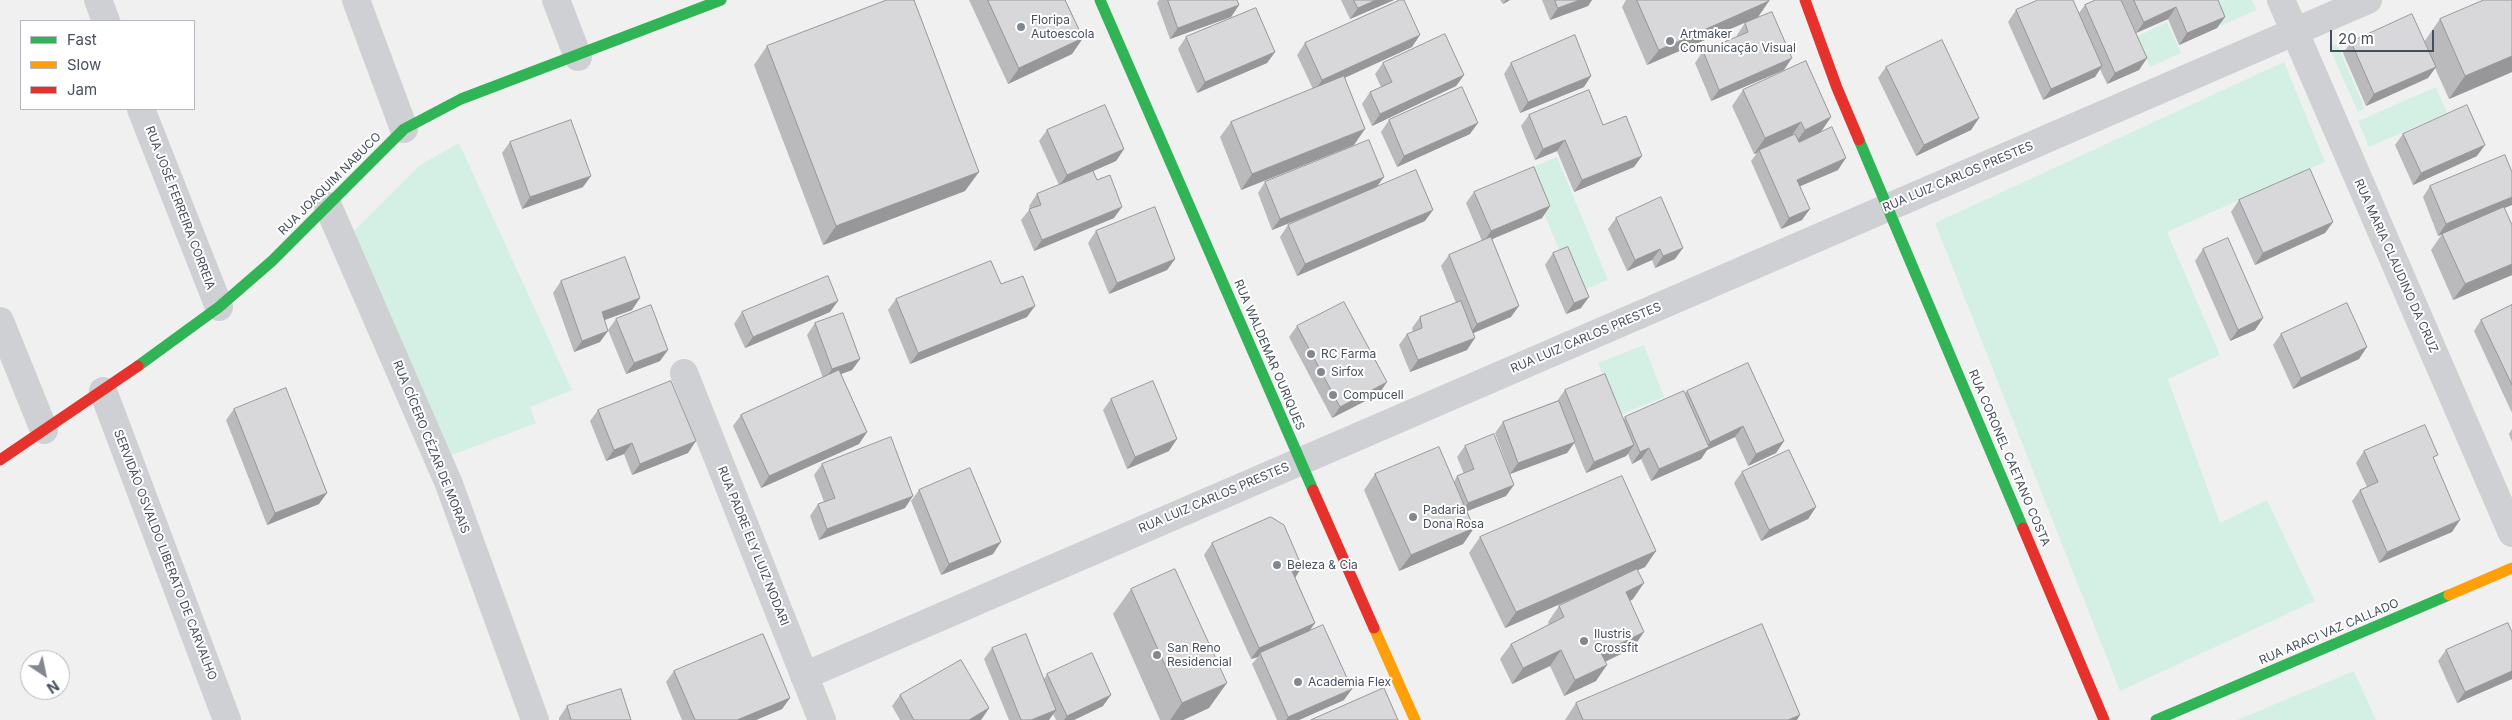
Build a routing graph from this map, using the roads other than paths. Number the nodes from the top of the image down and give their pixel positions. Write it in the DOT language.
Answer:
graph roads {
  1 [pos="98,0"];
  2 [pos="356,0"];
  3 [pos="556,0"];
  4 [pos="721,0"];
  5 [pos="1100,0"];
  6 [pos="1805,0"];
  7 [pos="2281,0"];
  8 [pos="2368,0"];
  9 [pos="106,20"];
  10 [pos="2294,32"];
  11 [pos="578,56"];
  12 [pos="140,110"];
  13 [pos="404,129"];
  14 [pos="328,206"];
  15 [pos="1888,208"];
  16 [pos="219,307"];
  17 [pos="0,321"];
  18 [pos="684,373"];
  19 [pos="103,391"];
  20 [pos="44,430"];
  21 [pos="0,460"];
  22 [pos="1300,461"];
  23 [pos="2512,533"];
  24 [pos="2512,568"];
  25 [pos="804,676"];
  26 [pos="227,720"];
  27 [pos="534,720"];
  28 [pos="822,720"];
  29 [pos="1415,720"];
  30 [pos="2104,720"];
  31 [pos="2156,720"];
  1 -- 9 [label="street"];
  2 -- 13 [label="street"];
  3 -- 11 [label="street"];
  4 -- 11 [label="street, RUA JOAQUIM NABUCO"];
  5 -- 22 [label="street, RUA WALDEMAR OURIQUES"];
  6 -- 15 [label="street, RUA CORONEL CAETANO COSTA"];
  7 -- 10 [label="street, RUA MARIA CLAUDINO DA CRUZ"];
  8 -- 10 [label="street, RUA LUIZ CARLOS PRESTES"];
  10 -- 15 [label="street, RUA LUIZ CARLOS PRESTES"];
  10 -- 23 [label="street, RUA MARIA CLAUDINO DA CRUZ"];
  11 -- 13 [label="street, RUA JOAQUIM NABUCO"];
  12 -- 16 [label="street, RUA JOSÉ FERREIRA CORREIA"];
  13 -- 14 [label="street, RUA JOAQUIM NABUCO"];
  14 -- 16 [label="street, RUA JOAQUIM NABUCO"];
  14 -- 27 [label="street, RUA CÍCERO CÉZAR DE MORAIS"];
  15 -- 22 [label="street, RUA LUIZ CARLOS PRESTES"];
  15 -- 30 [label="street, RUA CORONEL CAETANO COSTA"];
  16 -- 19 [label="street, RUA JOAQUIM NABUCO"];
  17 -- 20 [label="street"];
  18 -- 25 [label="street, RUA PADRE ELY LUIZ NODARI"];
  19 -- 20 [label="street, RUA JOAQUIM NABUCO"];
  19 -- 26 [label="street, SERVIDÃO OSVALDO LIBERATO DE CARVALHO"];
  20 -- 21 [label="street, RUA JOAQUIM NABUCO"];
  22 -- 25 [label="street, RUA LUIZ CARLOS PRESTES"];
  22 -- 29 [label="street, RUA WALDEMAR OURIQUES"];
  24 -- 31 [label="street, RUA ARACI VAZ CALLADO"];
  25 -- 28 [label="street, RUA PADRE ELY LUIZ NODARI"];
}
